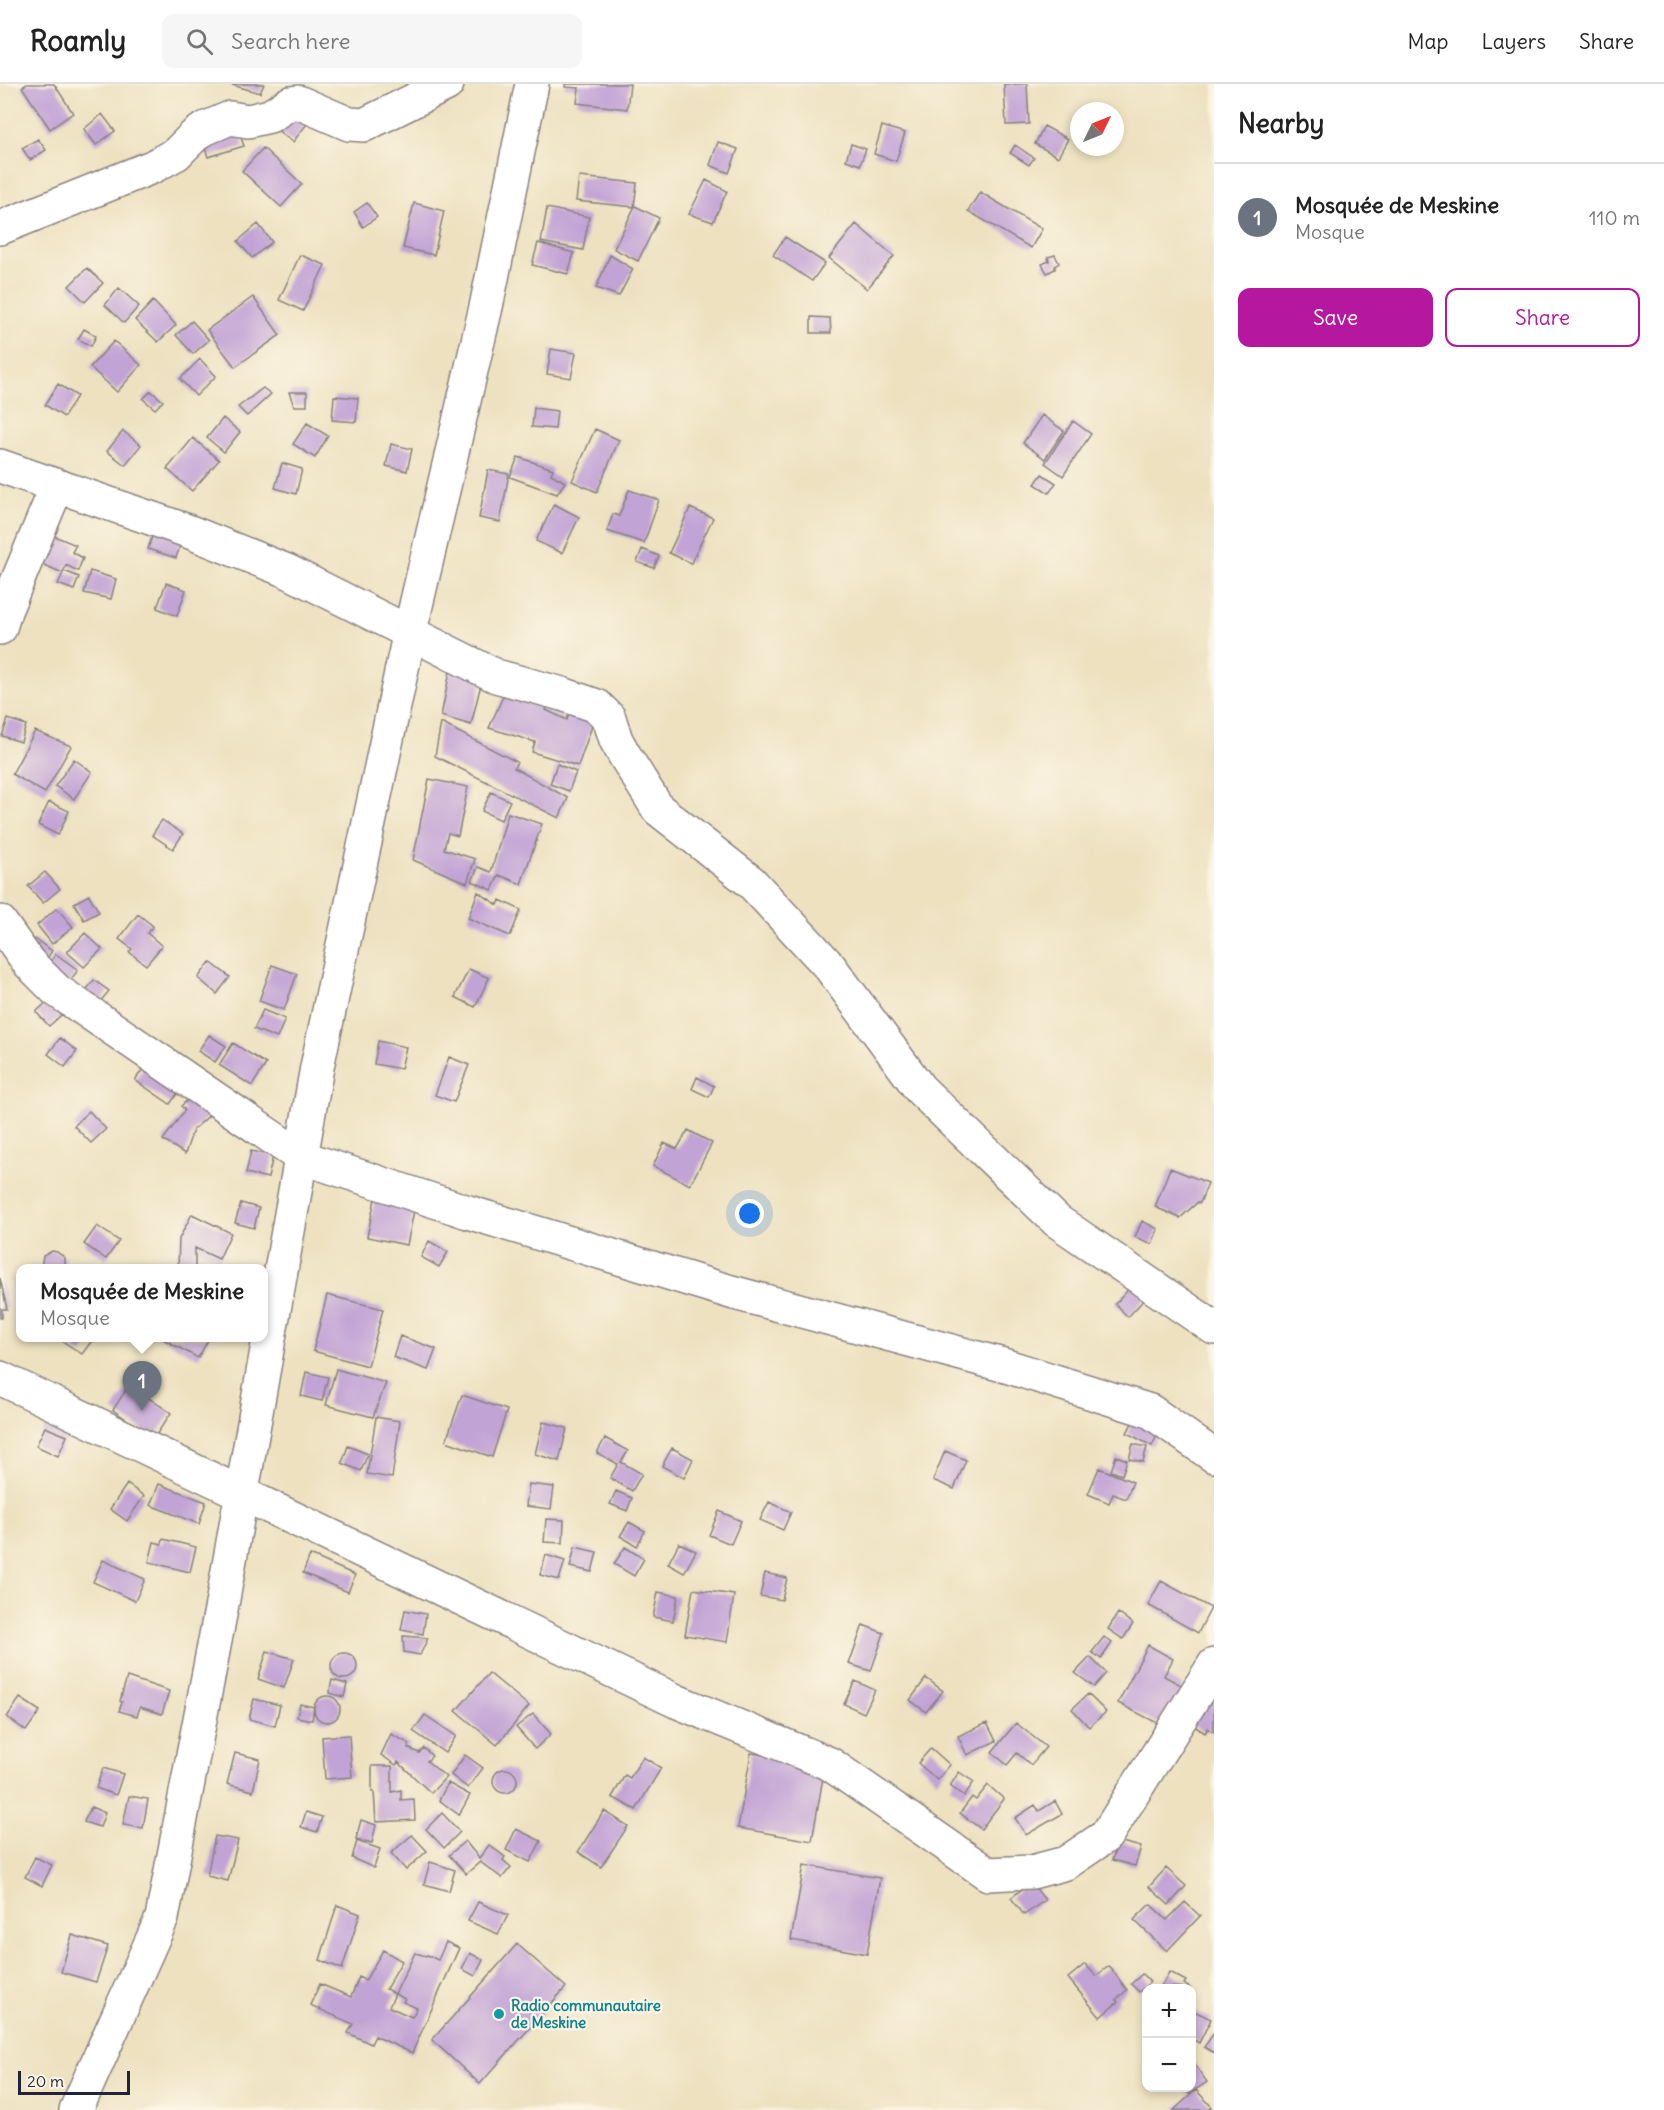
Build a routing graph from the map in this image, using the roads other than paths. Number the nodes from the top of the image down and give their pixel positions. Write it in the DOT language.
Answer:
graph roads {
  1 [pos="447,84"];
  2 [pos="532,84"];
  3 [pos="0,228"];
  4 [pos="0,466"];
  5 [pos="57,486"];
  6 [pos="0,628"];
  7 [pos="410,631"];
  8 [pos="0,922"];
  9 [pos="302,1157"];
  10 [pos="1214,1328"];
  11 [pos="0,1378"];
  12 [pos="1214,1456"];
  13 [pos="241,1495"];
  14 [pos="1214,1665"];
  15 [pos="76,2110"];
  1 -- 3 [label="street"];
  2 -- 7 [label="street"];
  4 -- 5 [label="street"];
  5 -- 6 [label="street"];
  5 -- 7 [label="street"];
  7 -- 9 [label="street"];
  7 -- 10 [label="street"];
  8 -- 9 [label="street"];
  9 -- 12 [label="street"];
  9 -- 13 [label="street"];
  11 -- 13 [label="street"];
  13 -- 14 [label="street"];
  13 -- 15 [label="street"];
}
